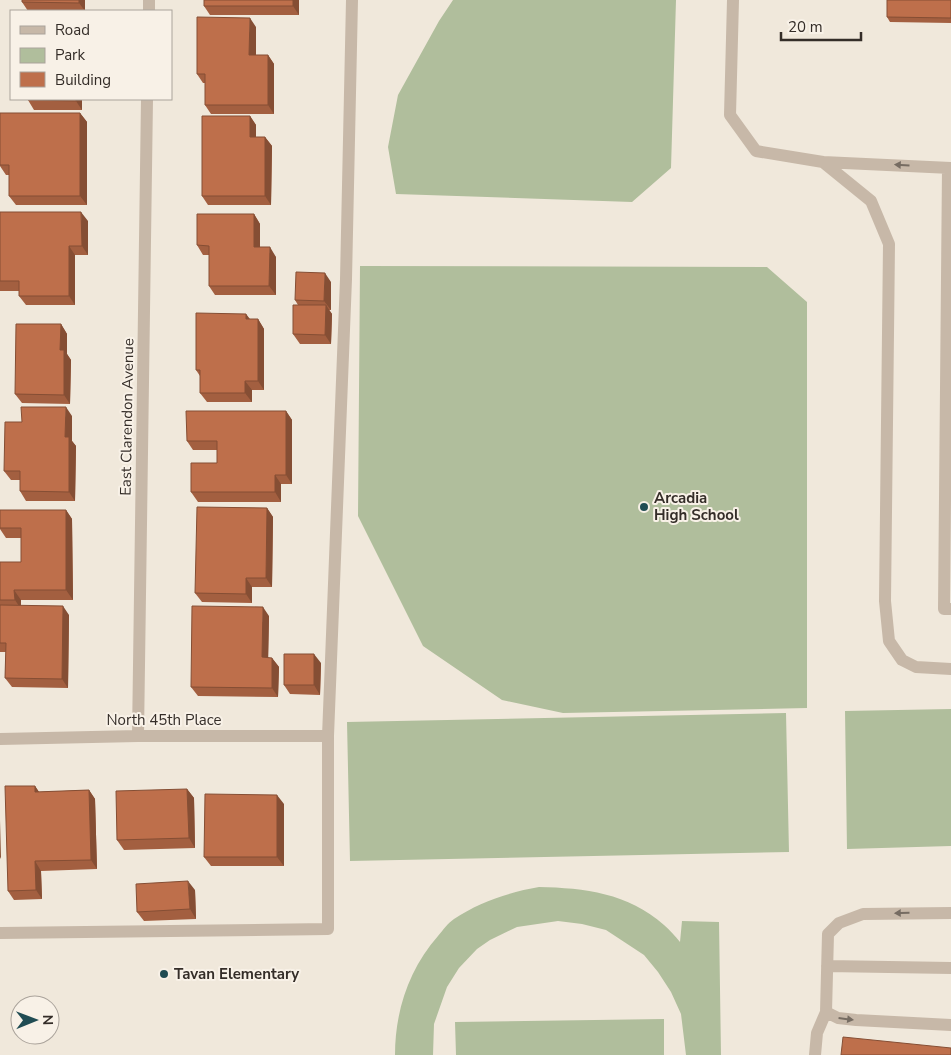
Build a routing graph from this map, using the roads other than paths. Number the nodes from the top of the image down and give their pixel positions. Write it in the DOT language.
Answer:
graph roads {
  1 [pos="352,0"];
  2 [pos="733,0"];
  3 [pos="147,100"];
  4 [pos="823,162"];
  5 [pos="950,168"];
  6 [pos="951,609"];
  7 [pos="951,669"];
  8 [pos="138,736"];
  9 [pos="328,736"];
  10 [pos="0,739"];
  11 [pos="951,913"];
  12 [pos="0,933"];
  13 [pos="827,966"];
  14 [pos="951,968"];
  15 [pos="826,1012"];
  16 [pos="951,1024"];
  17 [pos="815,1055"];
  1 -- 9 [label="street"];
  2 -- 4 [label="street"];
  3 -- 8 [label="street, East Clarendon Avenue"];
  5 -- 4 [label="street, one-way"];
  4 -- 7 [label="street"];
  5 -- 6 [label="street"];
  8 -- 9 [label="street, North 45th Place"];
  8 -- 10 [label="street, North 45th Place"];
  9 -- 12 [label="street"];
  11 -- 13 [label="street, one-way"];
  13 -- 14 [label="street"];
  13 -- 15 [label="street"];
  15 -- 16 [label="street, one-way"];
  15 -- 17 [label="street"];
}
